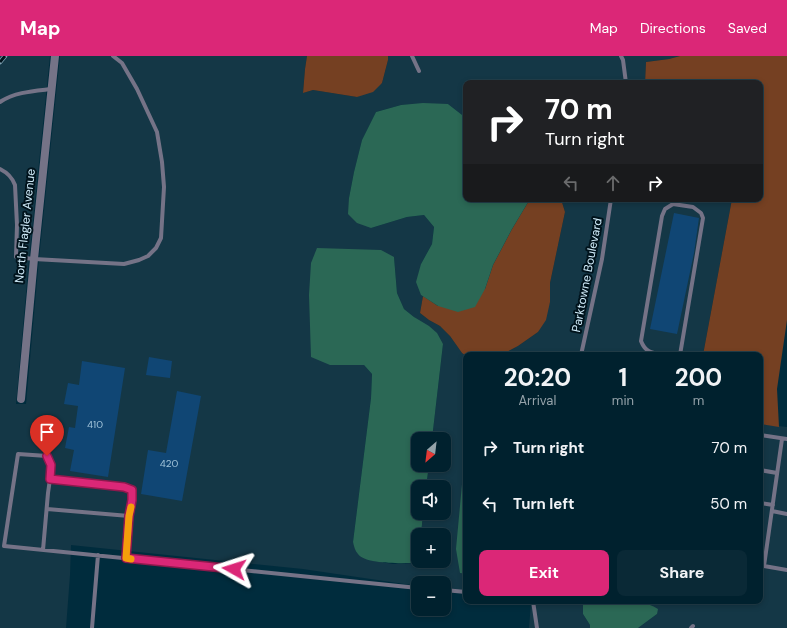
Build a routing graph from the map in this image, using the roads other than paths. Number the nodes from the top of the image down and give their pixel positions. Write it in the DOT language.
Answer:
graph roads {
  1 [pos="55,56"];
  2 [pos="113,56"];
  3 [pos="412,56"];
  4 [pos="622,56"];
  5 [pos="419,71"];
  6 [pos="626,80"];
  7 [pos="51,89"];
  8 [pos="0,102"];
  9 [pos="0,170"];
  10 [pos="611,202"];
  11 [pos="34,259"];
  12 [pos="582,352"];
  13 [pos="650,352"];
  14 [pos="681,352"];
  15 [pos="21,399"];
  16 [pos="763,436"];
  17 [pos="782,439"];
  18 [pos="787,440"];
  19 [pos="763,471"];
  20 [pos="777,473"];
  21 [pos="50,479"];
  22 [pos="763,503"];
  23 [pos="773,505"];
  24 [pos="47,509"];
  25 [pos="772,511"];
  26 [pos="787,514"];
  27 [pos="129,516"];
  28 [pos="43,550"];
  29 [pos="98,555"];
  30 [pos="126,558"];
  31 [pos="787,570"];
  32 [pos="411,587"];
  33 [pos="451,591"];
  34 [pos="463,592"];
  35 [pos="533,604"];
  36 [pos="92,628"];
  37 [pos="537,628"];
  1 -- 7 [label="street, North Flagler Avenue"];
  2 -- 11 [label="lane"];
  3 -- 5 [label="lane"];
  4 -- 6 [label="lane"];
  7 -- 8 [label="lane"];
  7 -- 11 [label="street, North Flagler Avenue"];
  9 -- 11 [label="lane"];
  10 -- 12 [label="lane, Parktowne Boulevard"];
  11 -- 15 [label="street, North Flagler Avenue"];
  13 -- 14 [label="lane"];
  16 -- 17 [label="lane"];
  17 -- 18 [label="lane"];
  17 -- 20 [label="lane"];
  19 -- 20 [label="lane"];
  20 -- 23 [label="lane"];
  21 -- 24 [label="lane"];
  21 -- 27 [label="lane"];
  21 -- 28 [label="lane"];
  22 -- 23 [label="lane"];
  23 -- 25 [label="lane"];
  24 -- 27 [label="lane"];
  24 -- 28 [label="lane"];
  25 -- 26 [label="lane"];
  25 -- 31 [label="lane"];
  27 -- 30 [label="lane"];
  28 -- 29 [label="lane"];
  29 -- 30 [label="lane"];
  29 -- 36 [label="lane"];
  30 -- 32 [label="lane"];
  33 -- 34 [label="lane"];
  35 -- 37 [label="lane"];
}
